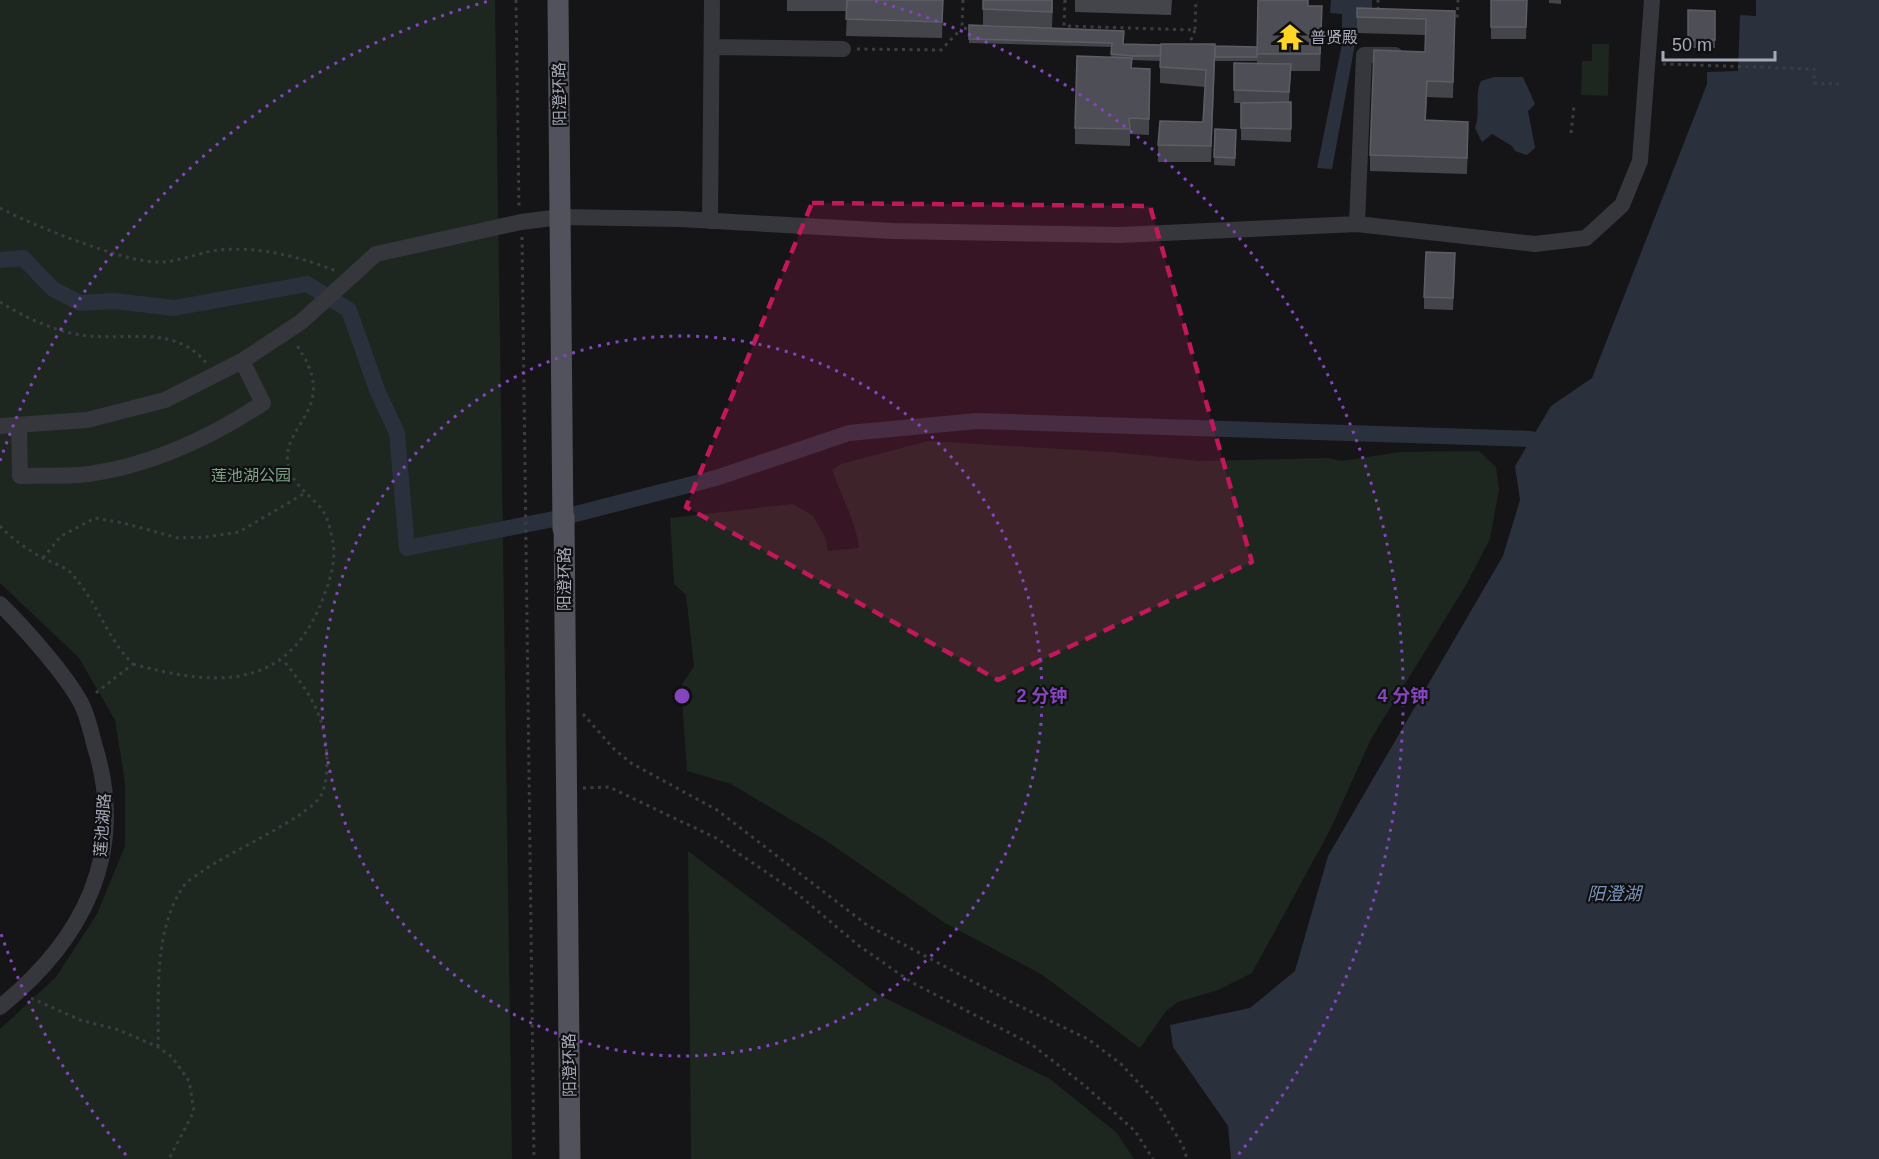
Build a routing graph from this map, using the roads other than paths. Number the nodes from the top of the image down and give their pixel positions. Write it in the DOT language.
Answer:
graph roads {
  1 [pos="558,0"];
  2 [pos="712,0"];
  3 [pos="1652,0"];
  4 [pos="712,47"];
  5 [pos="843,49"];
  6 [pos="1411,55"];
  7 [pos="560,217"];
  8 [pos="711,220"];
  9 [pos="1357,224"];
  10 [pos="242,362"];
  11 [pos="0,426"];
  12 [pos="19,426"];
  13 [pos="0,604"];
  14 [pos="0,1007"];
  15 [pos="570,1159"];
  1 -- 7 [label="main road, 阳澄环路"];
  2 -- 4 [label="street"];
  3 -- 9 [label="street"];
  4 -- 5 [label="street"];
  4 -- 8 [label="street"];
  6 -- 9 [label="street"];
  7 -- 8 [label="street"];
  7 -- 10 [label="street"];
  7 -- 15 [label="main road, 阳澄环路"];
  8 -- 9 [label="street"];
  10 -- 12 [label="street"];
  10 -- 12 [label="street"];
  11 -- 12 [label="street"];
  13 -- 14 [label="street, 莲池湖路"];
}
